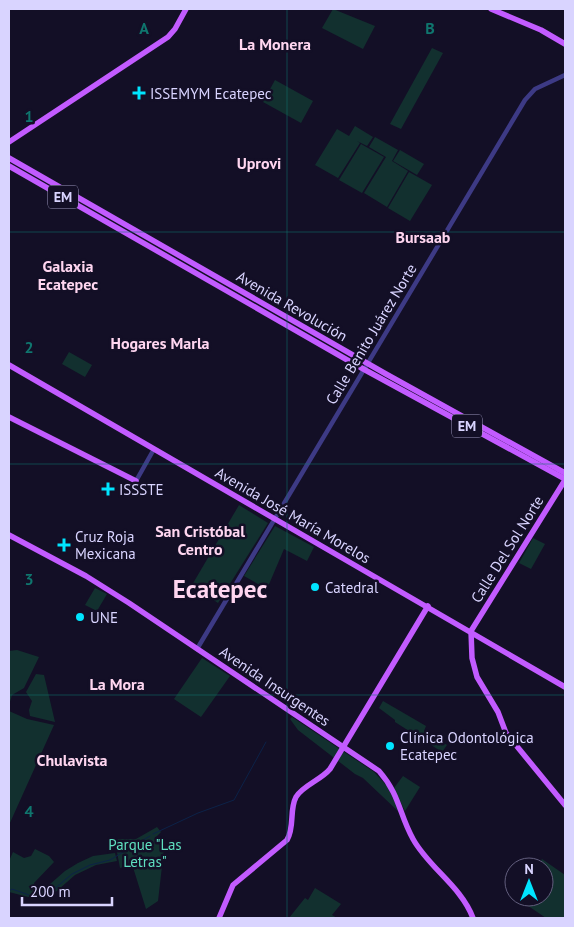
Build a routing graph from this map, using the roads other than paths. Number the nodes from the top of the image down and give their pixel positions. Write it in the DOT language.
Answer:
graph roads {
  1 [pos="186,9"];
  2 [pos="491,9"];
  3 [pos="565,44"];
  4 [pos="565,75"];
  5 [pos="9,142"];
  6 [pos="9,158"];
  7 [pos="9,166"];
  8 [pos="241,295"];
  9 [pos="368,363"];
  10 [pos="9,365"];
  11 [pos="364,370"];
  12 [pos="9,417"];
  13 [pos="154,449"];
  14 [pos="565,473"];
  15 [pos="565,480"];
  16 [pos="136,481"];
  17 [pos="275,519"];
  18 [pos="9,536"];
  19 [pos="428,606"];
  20 [pos="470,631"];
  21 [pos="197,649"];
  22 [pos="565,687"];
  23 [pos="343,746"];
  24 [pos="565,805"];
  25 [pos="472,916"];
  26 [pos="219,918"];
  27 [pos="477,918"];
  1 -- 5 [label="main road"];
  2 -- 3 [label="main road"];
  4 -- 9 [label="street, Calle Benito Juárez Norte"];
  6 -- 8 [label="main road, Avenida Revolución / EM"];
  7 -- 8 [label="main road, Avenida Revolución / EM"];
  8 -- 9 [label="main road, Avenida Revolución / EM"];
  8 -- 11 [label="main road, Avenida Revolución / EM"];
  9 -- 11 [label="street, Calle Benito Juárez Norte"];
  9 -- 14 [label="main road, Avenida Revolución / EM"];
  10 -- 13 [label="main road, Avenida José María Morelos"];
  11 -- 15 [label="main road, Avenida Revolución / EM"];
  11 -- 17 [label="street, Calle Benito Juárez Norte"];
  12 -- 16 [label="main road"];
  13 -- 16 [label="street"];
  13 -- 17 [label="main road, Avenida José María Morelos"];
  15 -- 20 [label="main road, Calle Del Sol Norte"];
  17 -- 19 [label="main road, Avenida José María Morelos"];
  17 -- 21 [label="street, Calle Benito Juárez Norte"];
  18 -- 21 [label="main road, Avenida Insurgentes"];
  19 -- 20 [label="main road, Avenida José María Morelos"];
  19 -- 23 [label="main road"];
  20 -- 22 [label="main road, Avenida José María Morelos"];
  20 -- 24 [label="main road"];
  21 -- 23 [label="main road, Avenida Insurgentes"];
  23 -- 25 [label="main road, Avenida Insurgentes"];
  23 -- 26 [label="main road"];
  25 -- 27 [label="main road, Avenida Insurgentes"];
}
